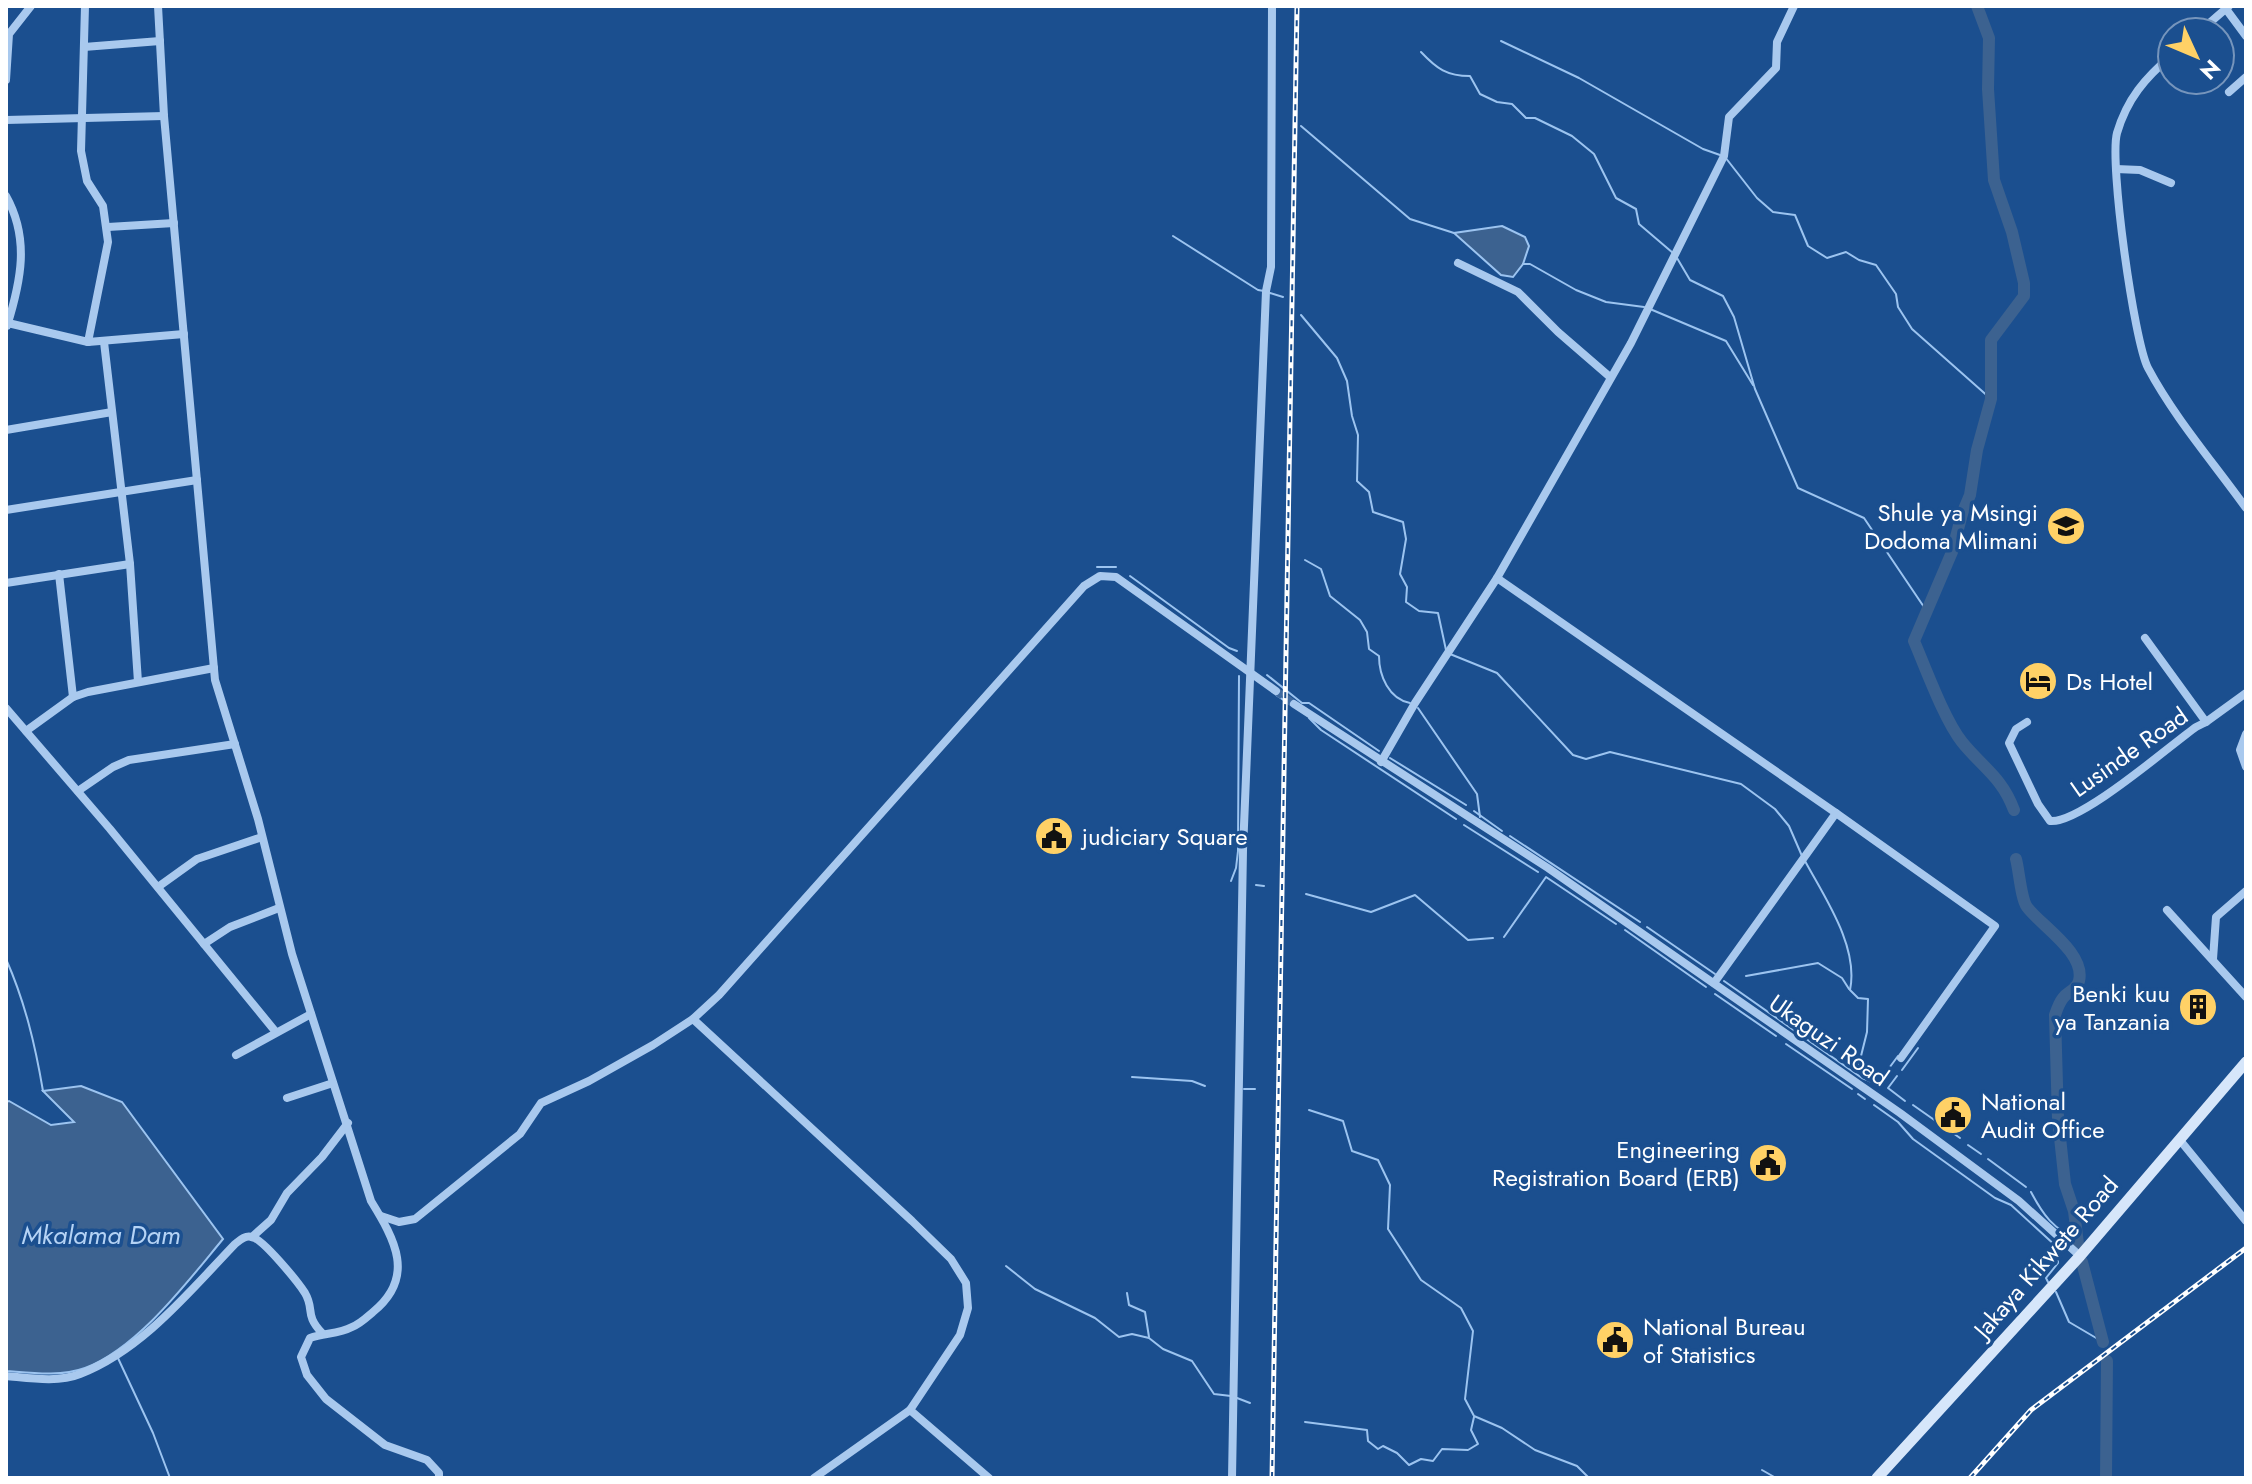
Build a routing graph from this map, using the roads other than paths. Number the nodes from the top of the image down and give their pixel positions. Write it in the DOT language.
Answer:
graph roads {
  1 [pos="31,6"];
  2 [pos="85,6"];
  3 [pos="158,6"];
  4 [pos="1272,6"];
  5 [pos="1794,6"];
  6 [pos="2228,8"];
  7 [pos="2246,36"];
  8 [pos="160,41"];
  9 [pos="84,47"];
  10 [pos="2156,69"];
  11 [pos="6,80"];
  12 [pos="164,116"];
  13 [pos="6,120"];
  14 [pos="83,120"];
  15 [pos="2116,169"];
  16 [pos="2171,183"];
  17 [pos="6,196"];
  18 [pos="174,223"];
  19 [pos="108,227"];
  20 [pos="1458,263"];
  21 [pos="7,325"];
  22 [pos="184,334"];
  23 [pos="88,342"];
  24 [pos="104,342"];
  25 [pos="1610,377"];
  26 [pos="112,412"];
  27 [pos="6,430"];
  28 [pos="197,480"];
  29 [pos="121,490"];
  30 [pos="2246,508"];
  31 [pos="6,510"];
  32 [pos="130,564"];
  33 [pos="59,574"];
  34 [pos="1497,578"];
  35 [pos="6,583"];
  36 [pos="2145,638"];
  37 [pos="214,668"];
  38 [pos="1250,672"];
  39 [pos="138,682"];
  40 [pos="1276,691"];
  41 [pos="2246,693"];
  42 [pos="73,697"];
  43 [pos="1294,704"];
  44 [pos="6,708"];
  45 [pos="2027,722"];
  46 [pos="2206,722"];
  47 [pos="26,731"];
  48 [pos="2246,734"];
  49 [pos="235,744"];
  50 [pos="1381,762"];
  51 [pos="2245,763"];
  52 [pos="78,791"];
  53 [pos="1836,813"];
  54 [pos="262,837"];
  55 [pos="158,887"];
  56 [pos="2246,891"];
  57 [pos="279,908"];
  58 [pos="2167,910"];
  59 [pos="204,944"];
  60 [pos="2213,959"];
  61 [pos="1714,983"];
  62 [pos="2246,997"];
  63 [pos="311,1014"];
  64 [pos="693,1019"];
  65 [pos="275,1031"];
  66 [pos="236,1055"];
  67 [pos="1901,1058"];
  68 [pos="2246,1062"];
  69 [pos="333,1083"];
  70 [pos="287,1098"];
  71 [pos="348,1123"];
  72 [pos="2179,1139"];
  73 [pos="380,1216"];
  74 [pos="2246,1221"];
  75 [pos="252,1237"];
  76 [pos="2080,1256"];
  77 [pos="322,1333"];
  78 [pos="6,1376"];
  79 [pos="910,1410"];
  80 [pos="439,1478"];
  81 [pos="814,1478"];
  82 [pos="989,1478"];
  83 [pos="1232,1478"];
  84 [pos="1877,1478"];
  1 -- 11 [label="street"];
  2 -- 9 [label="street"];
  3 -- 8 [label="street"];
  4 -- 38 [label="street"];
  5 -- 25 [label="street"];
  6 -- 7 [label="street"];
  8 -- 9 [label="street"];
  8 -- 12 [label="street"];
  9 -- 14 [label="street"];
  10 -- 15 [label="street"];
  12 -- 14 [label="street"];
  12 -- 18 [label="street"];
  13 -- 14 [label="street"];
  14 -- 19 [label="street"];
  15 -- 16 [label="street"];
  15 -- 30 [label="street"];
  17 -- 21 [label="street"];
  18 -- 19 [label="street"];
  18 -- 22 [label="street"];
  19 -- 23 [label="street"];
  20 -- 25 [label="street"];
  21 -- 23 [label="street"];
  22 -- 24 [label="street"];
  22 -- 28 [label="street"];
  23 -- 24 [label="street"];
  24 -- 26 [label="street"];
  25 -- 34 [label="street"];
  26 -- 27 [label="street"];
  26 -- 29 [label="street"];
  28 -- 29 [label="street"];
  28 -- 37 [label="street"];
  29 -- 31 [label="street"];
  29 -- 32 [label="street"];
  32 -- 33 [label="street"];
  32 -- 39 [label="street"];
  33 -- 35 [label="street"];
  33 -- 42 [label="street"];
  34 -- 50 [label="street"];
  34 -- 53 [label="street"];
  36 -- 46 [label="street"];
  37 -- 39 [label="street"];
  37 -- 49 [label="street"];
  38 -- 40 [label="street"];
  38 -- 64 [label="street"];
  38 -- 83 [label="street"];
  39 -- 42 [label="street"];
  41 -- 46 [label="street, Lusinde Road"];
  42 -- 47 [label="street"];
  43 -- 50 [label="street, Ukaguzi Road"];
  44 -- 47 [label="street"];
  45 -- 46 [label="street, Lusinde Road"];
  47 -- 52 [label="street"];
  48 -- 51 [label="street"];
  49 -- 52 [label="street"];
  49 -- 54 [label="street"];
  50 -- 61 [label="street, Ukaguzi Road"];
  52 -- 55 [label="street"];
  53 -- 61 [label="street"];
  53 -- 67 [label="street"];
  54 -- 55 [label="street"];
  54 -- 57 [label="street"];
  55 -- 59 [label="street"];
  56 -- 60 [label="street"];
  57 -- 59 [label="street"];
  57 -- 63 [label="street"];
  58 -- 60 [label="street"];
  59 -- 65 [label="street"];
  60 -- 62 [label="street"];
  61 -- 76 [label="street, Ukaguzi Road"];
  63 -- 65 [label="street"];
  63 -- 69 [label="street"];
  64 -- 73 [label="street"];
  64 -- 79 [label="street"];
  65 -- 66 [label="street"];
  68 -- 72 [label="main road, Jakaya Kikwete Road"];
  69 -- 70 [label="street"];
  69 -- 71 [label="street"];
  71 -- 73 [label="street"];
  71 -- 75 [label="street"];
  72 -- 74 [label="street"];
  72 -- 76 [label="main road, Jakaya Kikwete Road"];
  73 -- 77 [label="street"];
  75 -- 77 [label="street"];
  75 -- 78 [label="street"];
  76 -- 84 [label="main road, Jakaya Kikwete Road"];
  77 -- 80 [label="street"];
  79 -- 81 [label="street"];
  79 -- 82 [label="street"];
}
